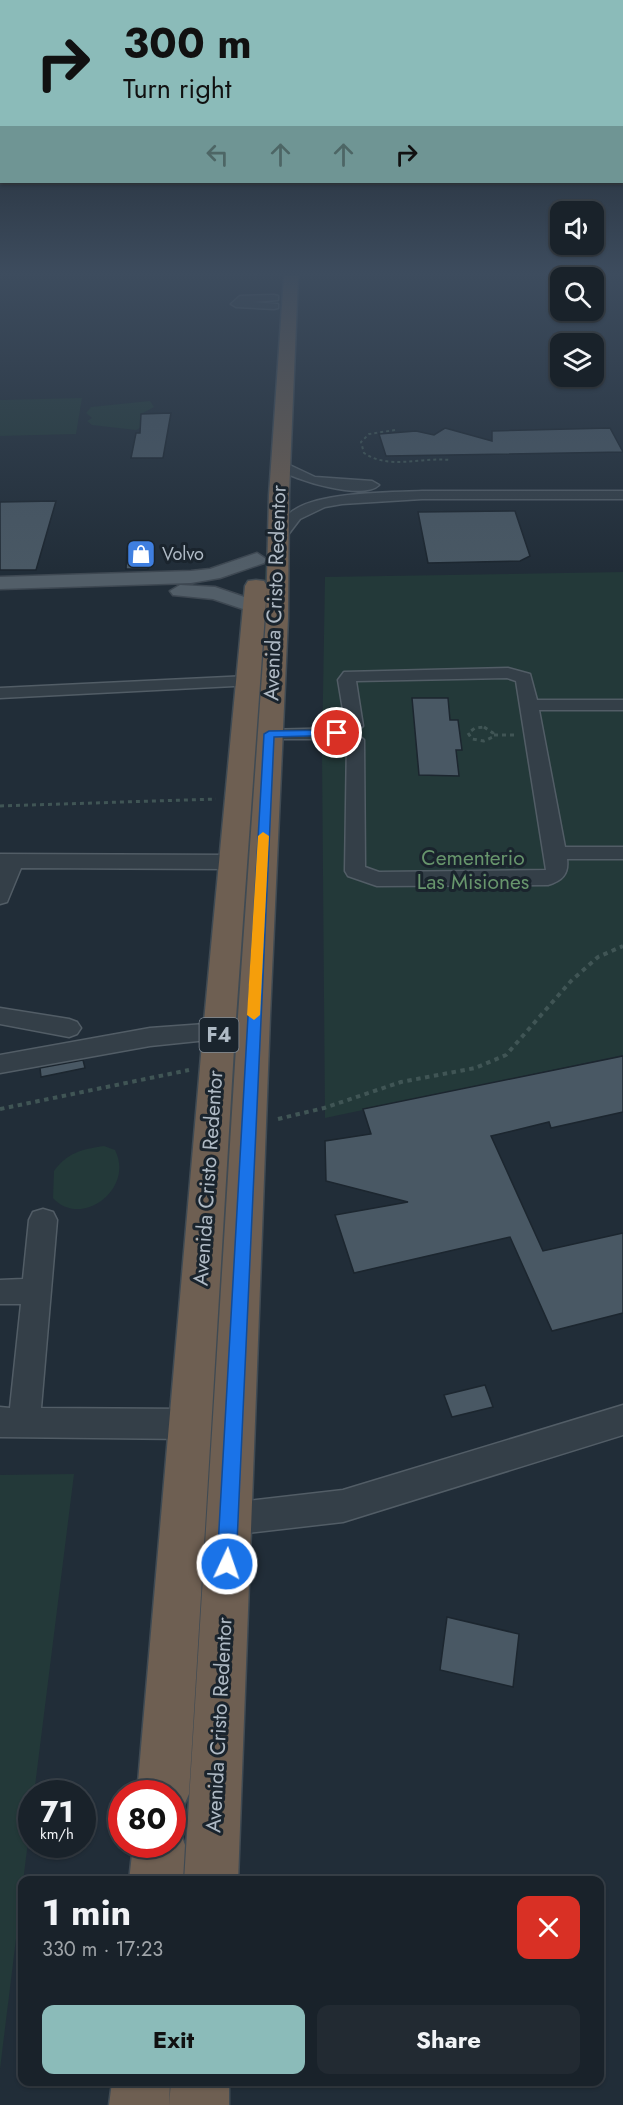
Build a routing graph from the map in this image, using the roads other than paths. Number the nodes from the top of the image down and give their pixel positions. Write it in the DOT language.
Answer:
graph roads {
  1 [pos="275,374"];
  2 [pos="280,374"];
  3 [pos="281,465"];
  4 [pos="623,482"];
  5 [pos="401,490"];
  6 [pos="444,490"];
  7 [pos="623,495"];
  8 [pos="268,548"];
  9 [pos="0,583"];
  10 [pos="191,584"];
  11 [pos="0,597"];
  12 [pos="255,607"];
  13 [pos="248,681"];
  14 [pos="0,693"];
  15 [pos="531,705"];
  16 [pos="623,705"];
  17 [pos="353,733"];
  18 [pos="269,734"];
  19 [pos="556,853"];
  20 [pos="623,853"];
  21 [pos="6,861"];
  22 [pos="232,862"];
  23 [pos="0,897"];
  24 [pos="0,1016"];
  25 [pos="69,1028"];
  26 [pos="219,1032"];
  27 [pos="0,1064"];
  28 [pos="43,1220"];
  29 [pos="37,1291"];
  30 [pos="0,1292"];
  31 [pos="623,1420"];
  32 [pos="12,1423"];
  33 [pos="189,1424"];
  34 [pos="229,1519"];
  35 [pos="164,1780"];
  36 [pos="158,1858"];
  37 [pos="156,1876"];
  38 [pos="211,1876"];
  39 [pos="141,2086"];
  40 [pos="200,2086"];
  41 [pos="140,2105"];
  42 [pos="199,2105"];
  1 -- 8 [label="highway, Avenida Cristo Redentor / F4"];
  2 -- 3 [label="highway, Avenida Cristo Redentor / F4"];
  3 -- 5 [label="street"];
  3 -- 8 [label="highway, Avenida Cristo Redentor / F4"];
  4 -- 6 [label="street"];
  5 -- 6 [label="street"];
  5 -- 8 [label="street"];
  6 -- 7 [label="street"];
  8 -- 10 [label="main road"];
  8 -- 12 [label="highway, Avenida Cristo Redentor / F4"];
  8 -- 18 [label="highway, Avenida Cristo Redentor / F4"];
  9 -- 10 [label="main road"];
  10 -- 11 [label="main road"];
  10 -- 12 [label="main road"];
  12 -- 13 [label="highway, Avenida Cristo Redentor / F4"];
  13 -- 14 [label="street"];
  13 -- 22 [label="highway, Avenida Cristo Redentor / F4"];
  15 -- 16 [label="street"];
  15 -- 17 [label="street"];
  15 -- 19 [label="street"];
  17 -- 18 [label="street"];
  17 -- 19 [label="street"];
  18 -- 34 [label="highway, Avenida Cristo Redentor / F4"];
  19 -- 20 [label="street"];
  21 -- 22 [label="street"];
  21 -- 23 [label="street"];
  22 -- 26 [label="highway, Avenida Cristo Redentor / F4"];
  24 -- 25 [label="street"];
  26 -- 27 [label="street"];
  26 -- 33 [label="highway, Avenida Cristo Redentor / F4"];
  28 -- 29 [label="street"];
  29 -- 30 [label="street"];
  29 -- 32 [label="street"];
  31 -- 34 [label="street"];
  32 -- 33 [label="street"];
  33 -- 35 [label="highway, Avenida Cristo Redentor / F4"];
  34 -- 38 [label="highway, Avenida Cristo Redentor / F4"];
  36 -- 37 [label="highway"];
  39 -- 41 [label="highway"];
  40 -- 42 [label="highway"];
}
